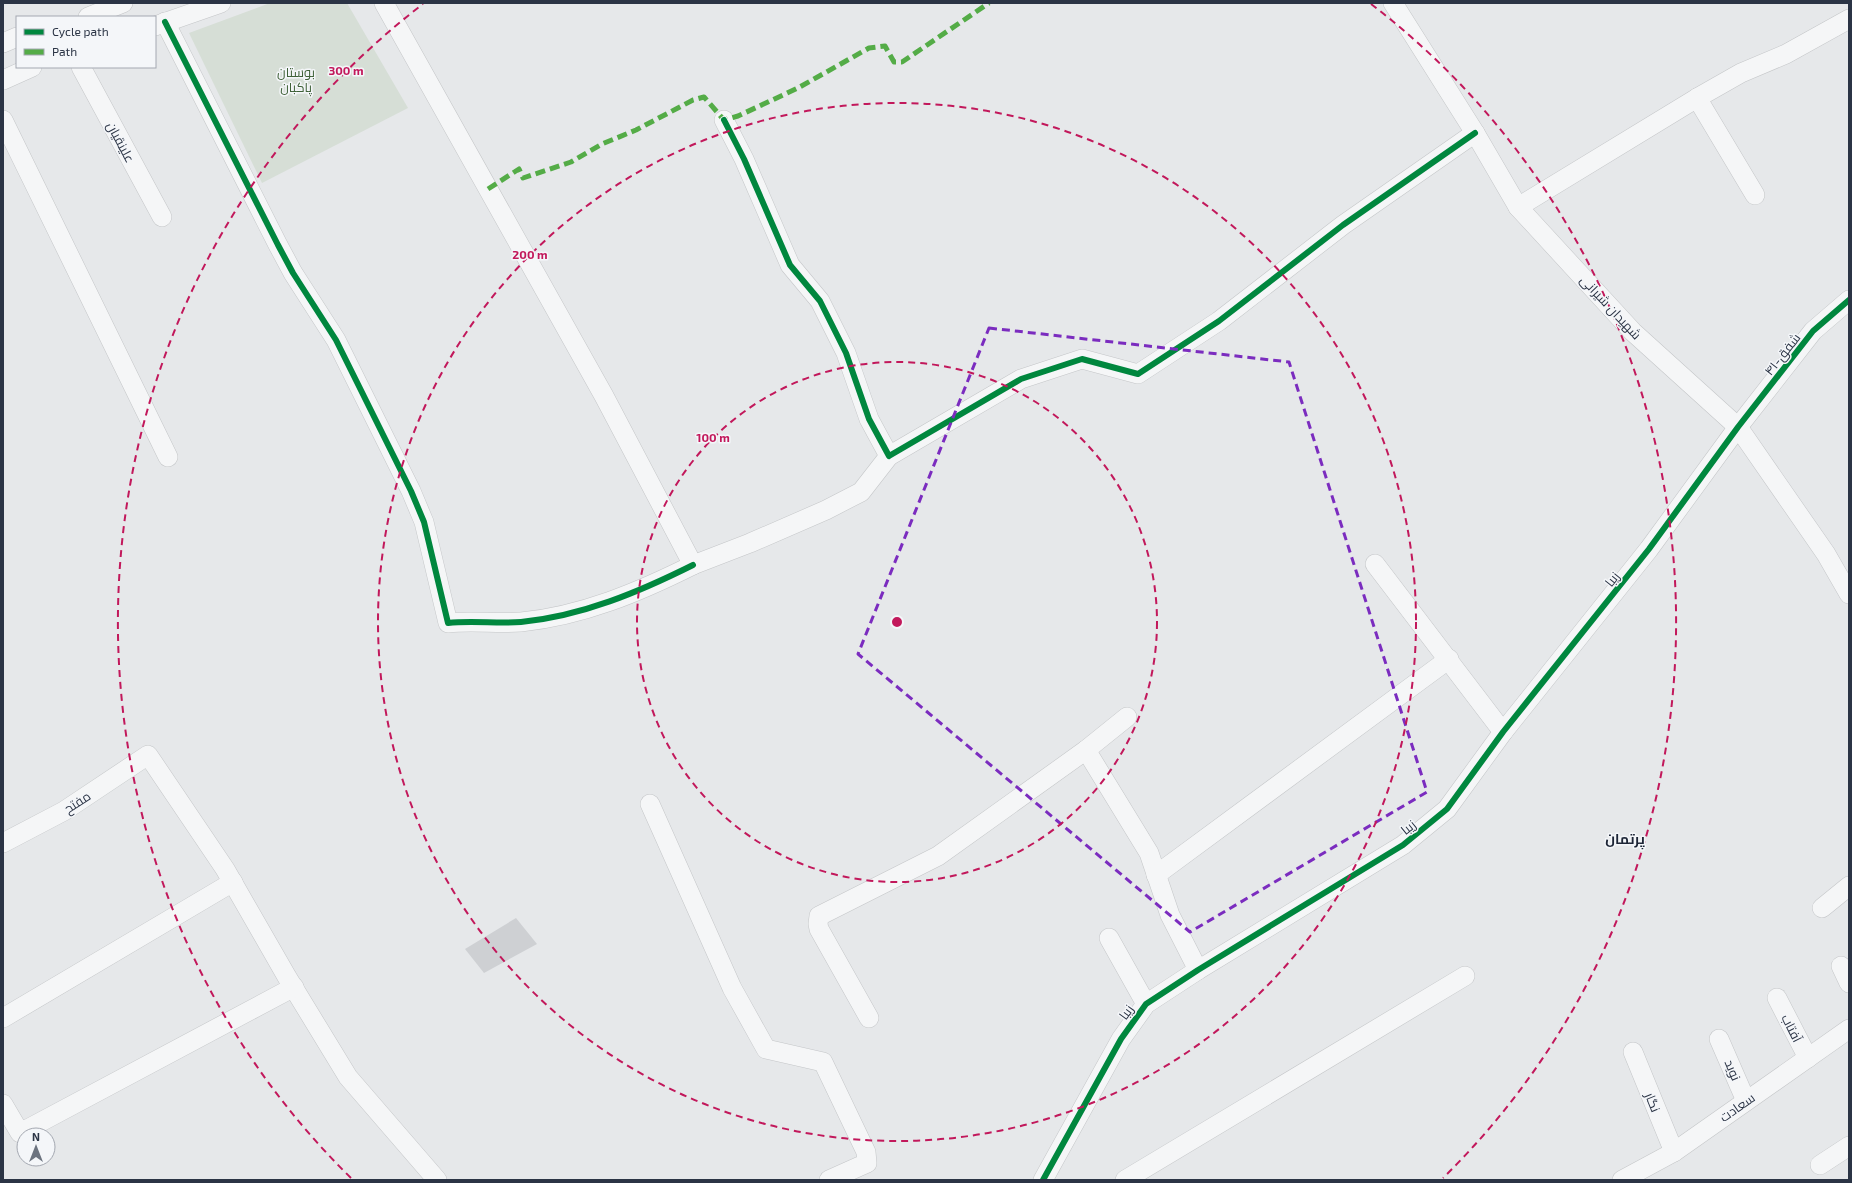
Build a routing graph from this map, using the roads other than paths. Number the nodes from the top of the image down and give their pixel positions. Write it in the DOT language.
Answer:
graph roads {
  1 [pos="81,3"];
  2 [pos="123,3"];
  3 [pos="218,3"];
  4 [pos="384,3"];
  5 [pos="1393,3"];
  6 [pos="88,16"];
  7 [pos="90,16"];
  8 [pos="1849,18"];
  9 [pos="160,24"];
  10 [pos="16,37"];
  11 [pos="3,43"];
  12 [pos="30,68"];
  13 [pos="82,68"];
  14 [pos="3,80"];
  15 [pos="1697,98"];
  16 [pos="3,120"];
  17 [pos="724,120"];
  18 [pos="1475,133"];
  19 [pos="1755,196"];
  20 [pos="1518,207"];
  21 [pos="162,217"];
  22 [pos="1849,300"];
  23 [pos="1738,427"];
  24 [pos="889,456"];
  25 [pos="168,457"];
  26 [pos="1375,564"];
  27 [pos="693,565"];
  28 [pos="1849,594"];
  29 [pos="1449,658"];
  30 [pos="1127,717"];
  31 [pos="1503,732"];
  32 [pos="1086,750"];
  33 [pos="650,804"];
  34 [pos="3,843"];
  35 [pos="1156,875"];
  36 [pos="233,882"];
  37 [pos="1849,886"];
  38 [pos="1822,908"];
  39 [pos="1109,938"];
  40 [pos="1198,970"];
  41 [pos="1466,976"];
  42 [pos="294,987"];
  43 [pos="1777,998"];
  44 [pos="1146,1004"];
  45 [pos="3,1018"];
  46 [pos="869,1018"];
  47 [pos="1849,1029"];
  48 [pos="1719,1039"];
  49 [pos="1633,1052"];
  50 [pos="1808,1058"];
  51 [pos="1746,1101"];
  52 [pos="3,1104"];
  53 [pos="1849,1146"];
  54 [pos="1674,1152"];
  55 [pos="1820,1165"];
  56 [pos="427,1177"];
  57 [pos="829,1180"];
  58 [pos="1043,1180"];
  59 [pos="1125,1180"];
  60 [pos="1622,1180"];
  1 -- 6 [label="street"];
  2 -- 7 [label="street"];
  3 -- 9 [label="street"];
  4 -- 27 [label="street"];
  5 -- 18 [label="street, شهیدان شیرانی"];
  8 -- 15 [label="street"];
  9 -- 27 [label="street"];
  10 -- 11 [label="street"];
  12 -- 14 [label="street"];
  13 -- 21 [label="street, علینقیان"];
  15 -- 19 [label="street"];
  15 -- 20 [label="street"];
  16 -- 25 [label="street"];
  17 -- 24 [label="street"];
  18 -- 20 [label="street, شهیدان شیرانی"];
  18 -- 24 [label="street"];
  20 -- 23 [label="street, شهیدان شیرانی"];
  22 -- 23 [label="street, شفق-۴۱"];
  23 -- 28 [label="street, شهیدان شیرانی"];
  23 -- 31 [label="street, زیبا"];
  24 -- 27 [label="street"];
  26 -- 29 [label="street"];
  29 -- 31 [label="street"];
  29 -- 35 [label="street"];
  30 -- 32 [label="street"];
  31 -- 40 [label="street, زیبا"];
  32 -- 35 [label="street"];
  32 -- 46 [label="street"];
  33 -- 57 [label="street"];
  34 -- 36 [label="street, مفتح"];
  35 -- 40 [label="street"];
  36 -- 42 [label="street"];
  36 -- 45 [label="street"];
  37 -- 38 [label="street"];
  39 -- 44 [label="street"];
  40 -- 44 [label="street, زیبا"];
  41 -- 59 [label="street"];
  42 -- 52 [label="street"];
  42 -- 56 [label="street"];
  43 -- 50 [label="street, آفتاب"];
  44 -- 58 [label="street, زیبا"];
  47 -- 50 [label="street, سعادت"];
  48 -- 51 [label="street, نوید"];
  49 -- 54 [label="street, نگار"];
  50 -- 51 [label="street, سعادت"];
  51 -- 54 [label="street, سعادت"];
  53 -- 55 [label="street"];
  54 -- 60 [label="street, سعادت"];
}
